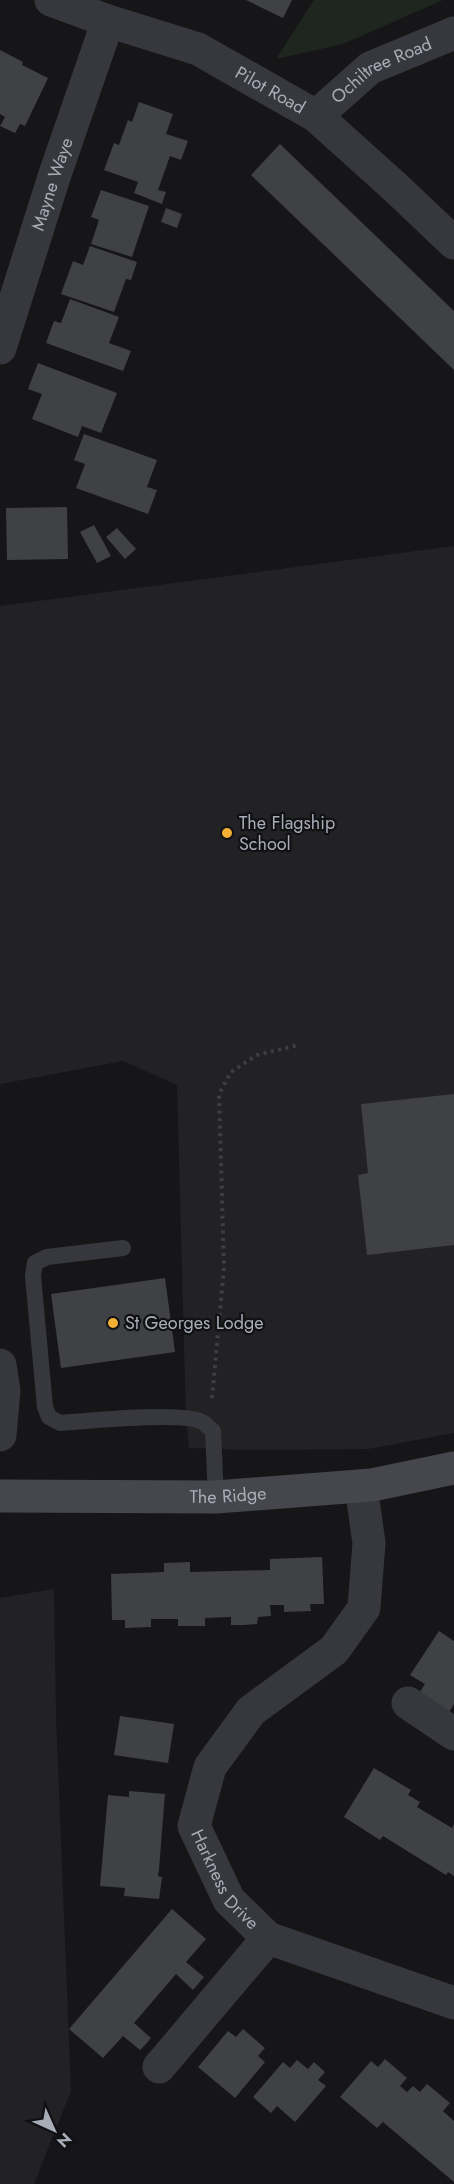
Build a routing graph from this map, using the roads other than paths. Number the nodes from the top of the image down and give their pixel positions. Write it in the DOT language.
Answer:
graph roads {
  1 [pos="62,2"];
  2 [pos="108,21"];
  3 [pos="454,33"];
  4 [pos="316,116"];
  5 [pos="454,243"];
  6 [pos="0,348"];
  7 [pos="123,1248"];
  8 [pos="0,1365"];
  9 [pos="0,1436"];
  10 [pos="454,1468"];
  11 [pos="361,1486"];
  12 [pos="0,1496"];
  13 [pos="216,1497"];
  14 [pos="408,1703"];
  15 [pos="454,1734"];
  16 [pos="268,1938"];
  17 [pos="454,2003"];
  18 [pos="159,2067"];
  1 -- 2 [label="street, Pilot Road"];
  2 -- 4 [label="street, Pilot Road"];
  2 -- 6 [label="street, Mayne Waye"];
  3 -- 4 [label="street, Ochiltree Road"];
  4 -- 5 [label="street, Pilot Road"];
  7 -- 13 [label="lane"];
  8 -- 9 [label="street"];
  10 -- 11 [label="main road, The Ridge"];
  11 -- 13 [label="main road, The Ridge"];
  11 -- 16 [label="street, Harkness Drive"];
  12 -- 13 [label="main road, The Ridge"];
  14 -- 15 [label="street"];
  16 -- 17 [label="street, Harkness Drive"];
  16 -- 18 [label="street, Harkness Drive"];
}
